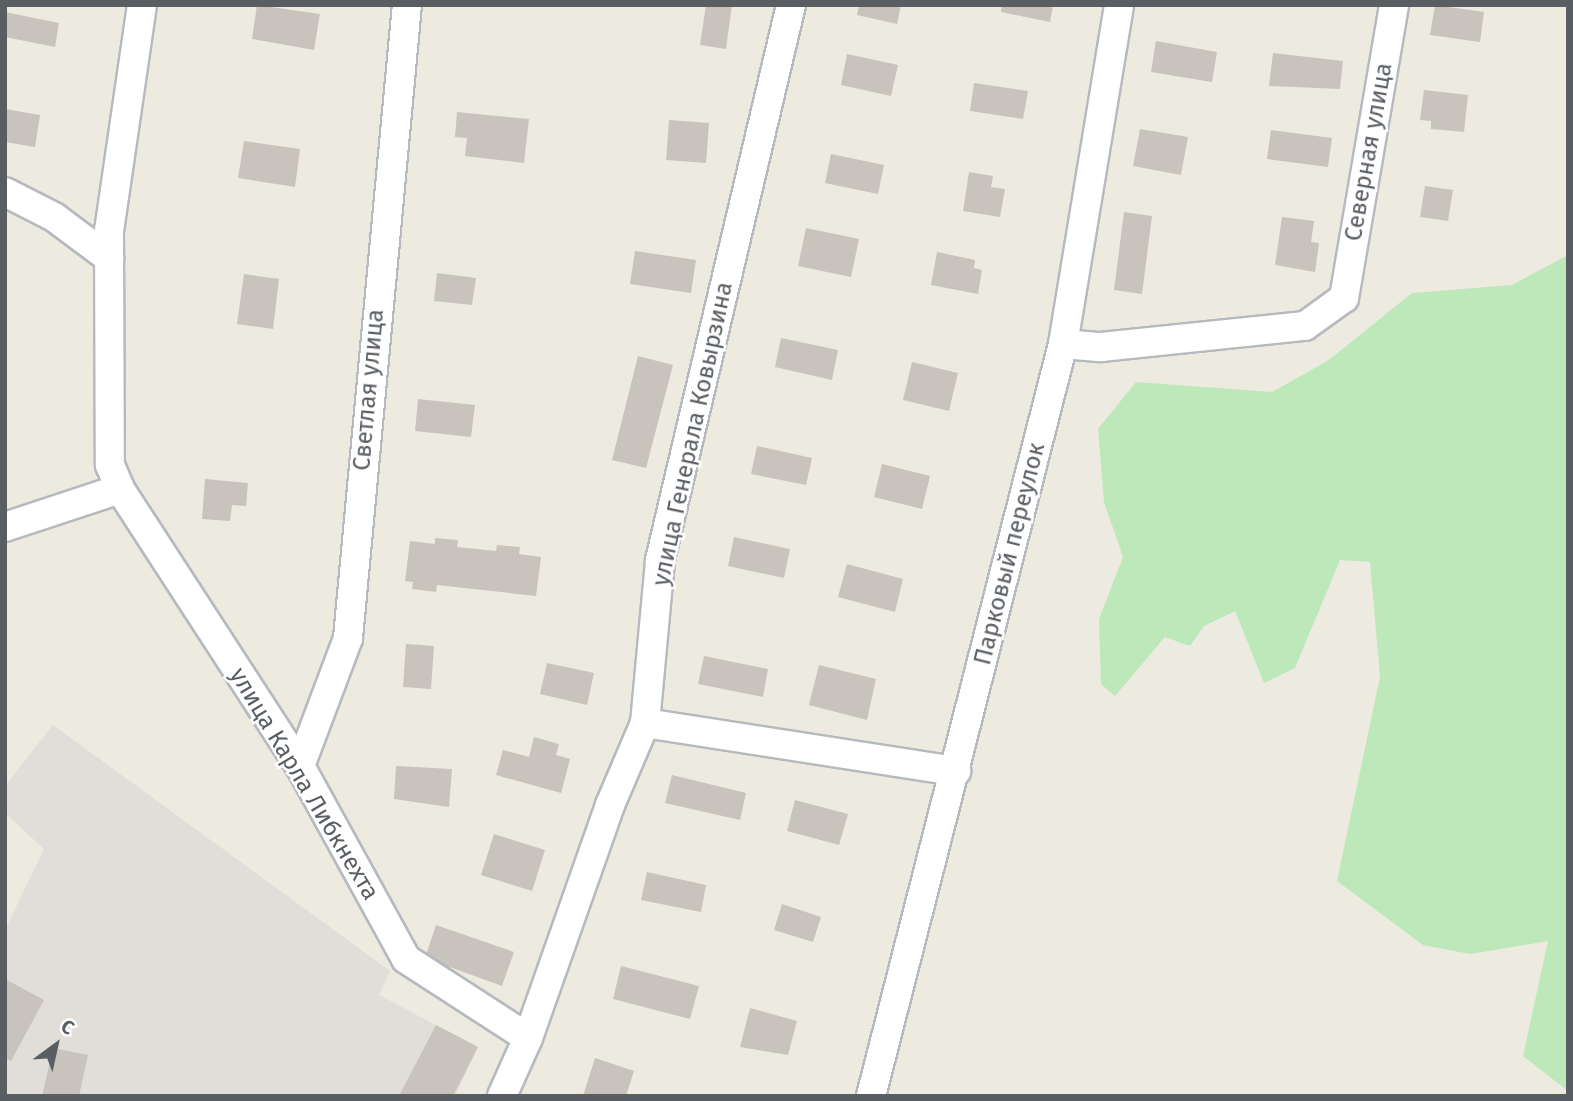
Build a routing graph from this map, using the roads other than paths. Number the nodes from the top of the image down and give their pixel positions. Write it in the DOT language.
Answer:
graph roads {
  1 [pos="142,5"];
  2 [pos="407,5"];
  3 [pos="791,5"];
  4 [pos="1119,5"];
  5 [pos="1394,5"];
  6 [pos="5,192"];
  7 [pos="109,258"];
  8 [pos="1063,344"];
  9 [pos="120,489"];
  10 [pos="5,527"];
  11 [pos="645,723"];
  12 [pos="300,766"];
  13 [pos="956,771"];
  14 [pos="528,1038"];
  15 [pos="502,1096"];
  16 [pos="871,1096"];
  1 -- 7 [label="street, улица Карла Либкнехта"];
  2 -- 12 [label="street, Светлая улица"];
  3 -- 11 [label="street, улица Генерала Ковырзина"];
  4 -- 8 [label="street, Парковый переулок"];
  5 -- 8 [label="street, Северная улица"];
  6 -- 7 [label="street"];
  7 -- 9 [label="street, улица Карла Либкнехта"];
  8 -- 13 [label="street, Парковый переулок"];
  9 -- 10 [label="street"];
  9 -- 12 [label="street, улица Карла Либкнехта"];
  11 -- 13 [label="street"];
  11 -- 14 [label="street, улица Генерала Ковырзина"];
  12 -- 14 [label="street, улица Карла Либкнехта"];
  13 -- 16 [label="street, Парковый переулок"];
  14 -- 15 [label="street, улица Генерала Ковырзина"];
}
